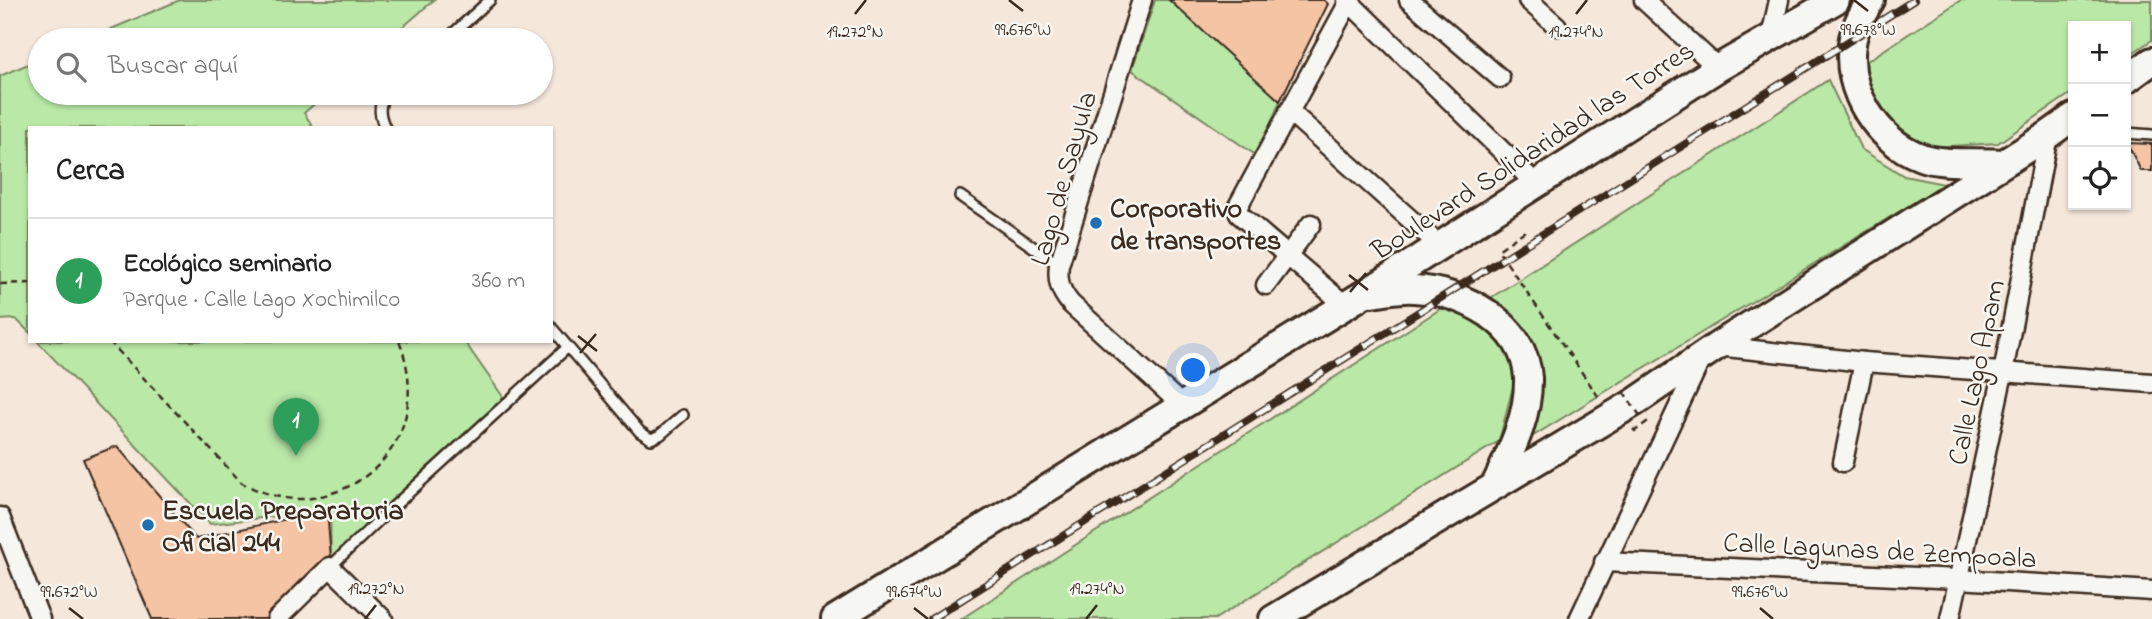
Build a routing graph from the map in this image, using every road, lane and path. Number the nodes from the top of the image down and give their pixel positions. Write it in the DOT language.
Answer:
graph roads {
  1 [pos="490,0"];
  2 [pos="1142,0"];
  3 [pos="1409,0"];
  4 [pos="1528,0"];
  5 [pos="1644,0"];
  6 [pos="1836,0"];
  7 [pos="1871,0"];
  8 [pos="1349,1"];
  9 [pos="1777,1"];
  10 [pos="1557,26"];
  11 [pos="459,28"];
  12 [pos="1771,37"];
  13 [pos="2152,61"];
  14 [pos="1718,68"];
  15 [pos="2131,76"];
  16 [pos="1500,78"];
  17 [pos="381,105"];
  18 [pos="1289,111"];
  19 [pos="2068,121"];
  20 [pos="384,126"];
  21 [pos="2131,133"];
  22 [pos="2048,135"];
  23 [pos="2152,135"];
  24 [pos="2002,163"];
  25 [pos="1536,184"];
  26 [pos="960,195"];
  27 [pos="1311,224"];
  28 [pos="1525,231"];
  29 [pos="1438,245"];
  30 [pos="1288,256"];
  31 [pos="1059,265"];
  32 [pos="28,283"];
  33 [pos="0,284"];
  34 [pos="1266,285"];
  35 [pos="1355,300"];
  36 [pos="553,329"];
  37 [pos="111,343"];
  38 [pos="400,343"];
  39 [pos="568,347"];
  40 [pos="1710,351"];
  41 [pos="1864,362"];
  42 [pos="2003,373"];
  43 [pos="2152,383"];
  44 [pos="1623,391"];
  45 [pos="1604,405"];
  46 [pos="1183,406"];
  47 [pos="683,415"];
  48 [pos="1643,420"];
  49 [pos="1843,462"];
  50 [pos="1495,485"];
  51 [pos="0,517"];
  52 [pos="1604,562"];
  53 [pos="330,567"];
  54 [pos="1958,579"];
  55 [pos="2152,591"];
  56 [pos="40,619"];
  57 [pos="277,619"];
  58 [pos="383,619"];
  59 [pos="835,619"];
  60 [pos="1273,619"];
  61 [pos="1579,619"];
  62 [pos="1950,619"];
  1 -- 11 [label="lane"];
  2 -- 31 [label="street, Lago de Sayula"];
  3 -- 16 [label="street"];
  4 -- 10 [label="street"];
  5 -- 14 [label="street"];
  6 -- 12 [label="main road, Boulevard Solidaridad las Torres"];
  7 -- 24 [label="main road"];
  8 -- 18 [label="street"];
  8 -- 25 [label="street"];
  9 -- 12 [label="street"];
  12 -- 14 [label="main road, Boulevard Solidaridad las Torres"];
  13 -- 15 [label="main road"];
  14 -- 25 [label="main road, Boulevard Solidaridad las Torres"];
  17 -- 20 [label="lane"];
  18 -- 29 [label="street"];
  18 -- 30 [label="street"];
  19 -- 22 [label="main road"];
  21 -- 23 [label="lane"];
  22 -- 24 [label="main road"];
  22 -- 42 [label="street, Calle Lago Apam"];
  24 -- 40 [label="main road"];
  25 -- 29 [label="main road, Boulevard Solidaridad las Torres"];
  26 -- 31 [label="lane"];
  27 -- 30 [label="street"];
  28 -- 45 [label="path"];
  29 -- 35 [label="main road, Boulevard Solidaridad las Torres"];
  30 -- 34 [label="street"];
  30 -- 35 [label="street"];
  31 -- 46 [label="street, Lago de Sayula"];
  32 -- 33 [label="path"];
  35 -- 46 [label="main road, Boulevard Solidaridad las Torres"];
  35 -- 50 [label="main road"];
  36 -- 39 [label="lane"];
  37 -- 38 [label="path"];
  39 -- 47 [label="lane"];
  39 -- 53 [label="lane"];
  40 -- 41 [label="street"];
  40 -- 50 [label="main road"];
  40 -- 52 [label="street"];
  41 -- 42 [label="street"];
  41 -- 49 [label="street"];
  42 -- 43 [label="street"];
  42 -- 54 [label="street, Calle Lago Apam"];
  44 -- 48 [label="path, bridge"];
  46 -- 59 [label="main road, Boulevard Solidaridad las Torres"];
  50 -- 60 [label="main road"];
  51 -- 56 [label="street"];
  52 -- 54 [label="street, Calle Lagunas de Zempoala"];
  52 -- 61 [label="street"];
  53 -- 57 [label="street"];
  53 -- 58 [label="street"];
  54 -- 55 [label="street, Calle Lagunas de Zempoala"];
  54 -- 62 [label="street, Calle Lago Apam"];
}
